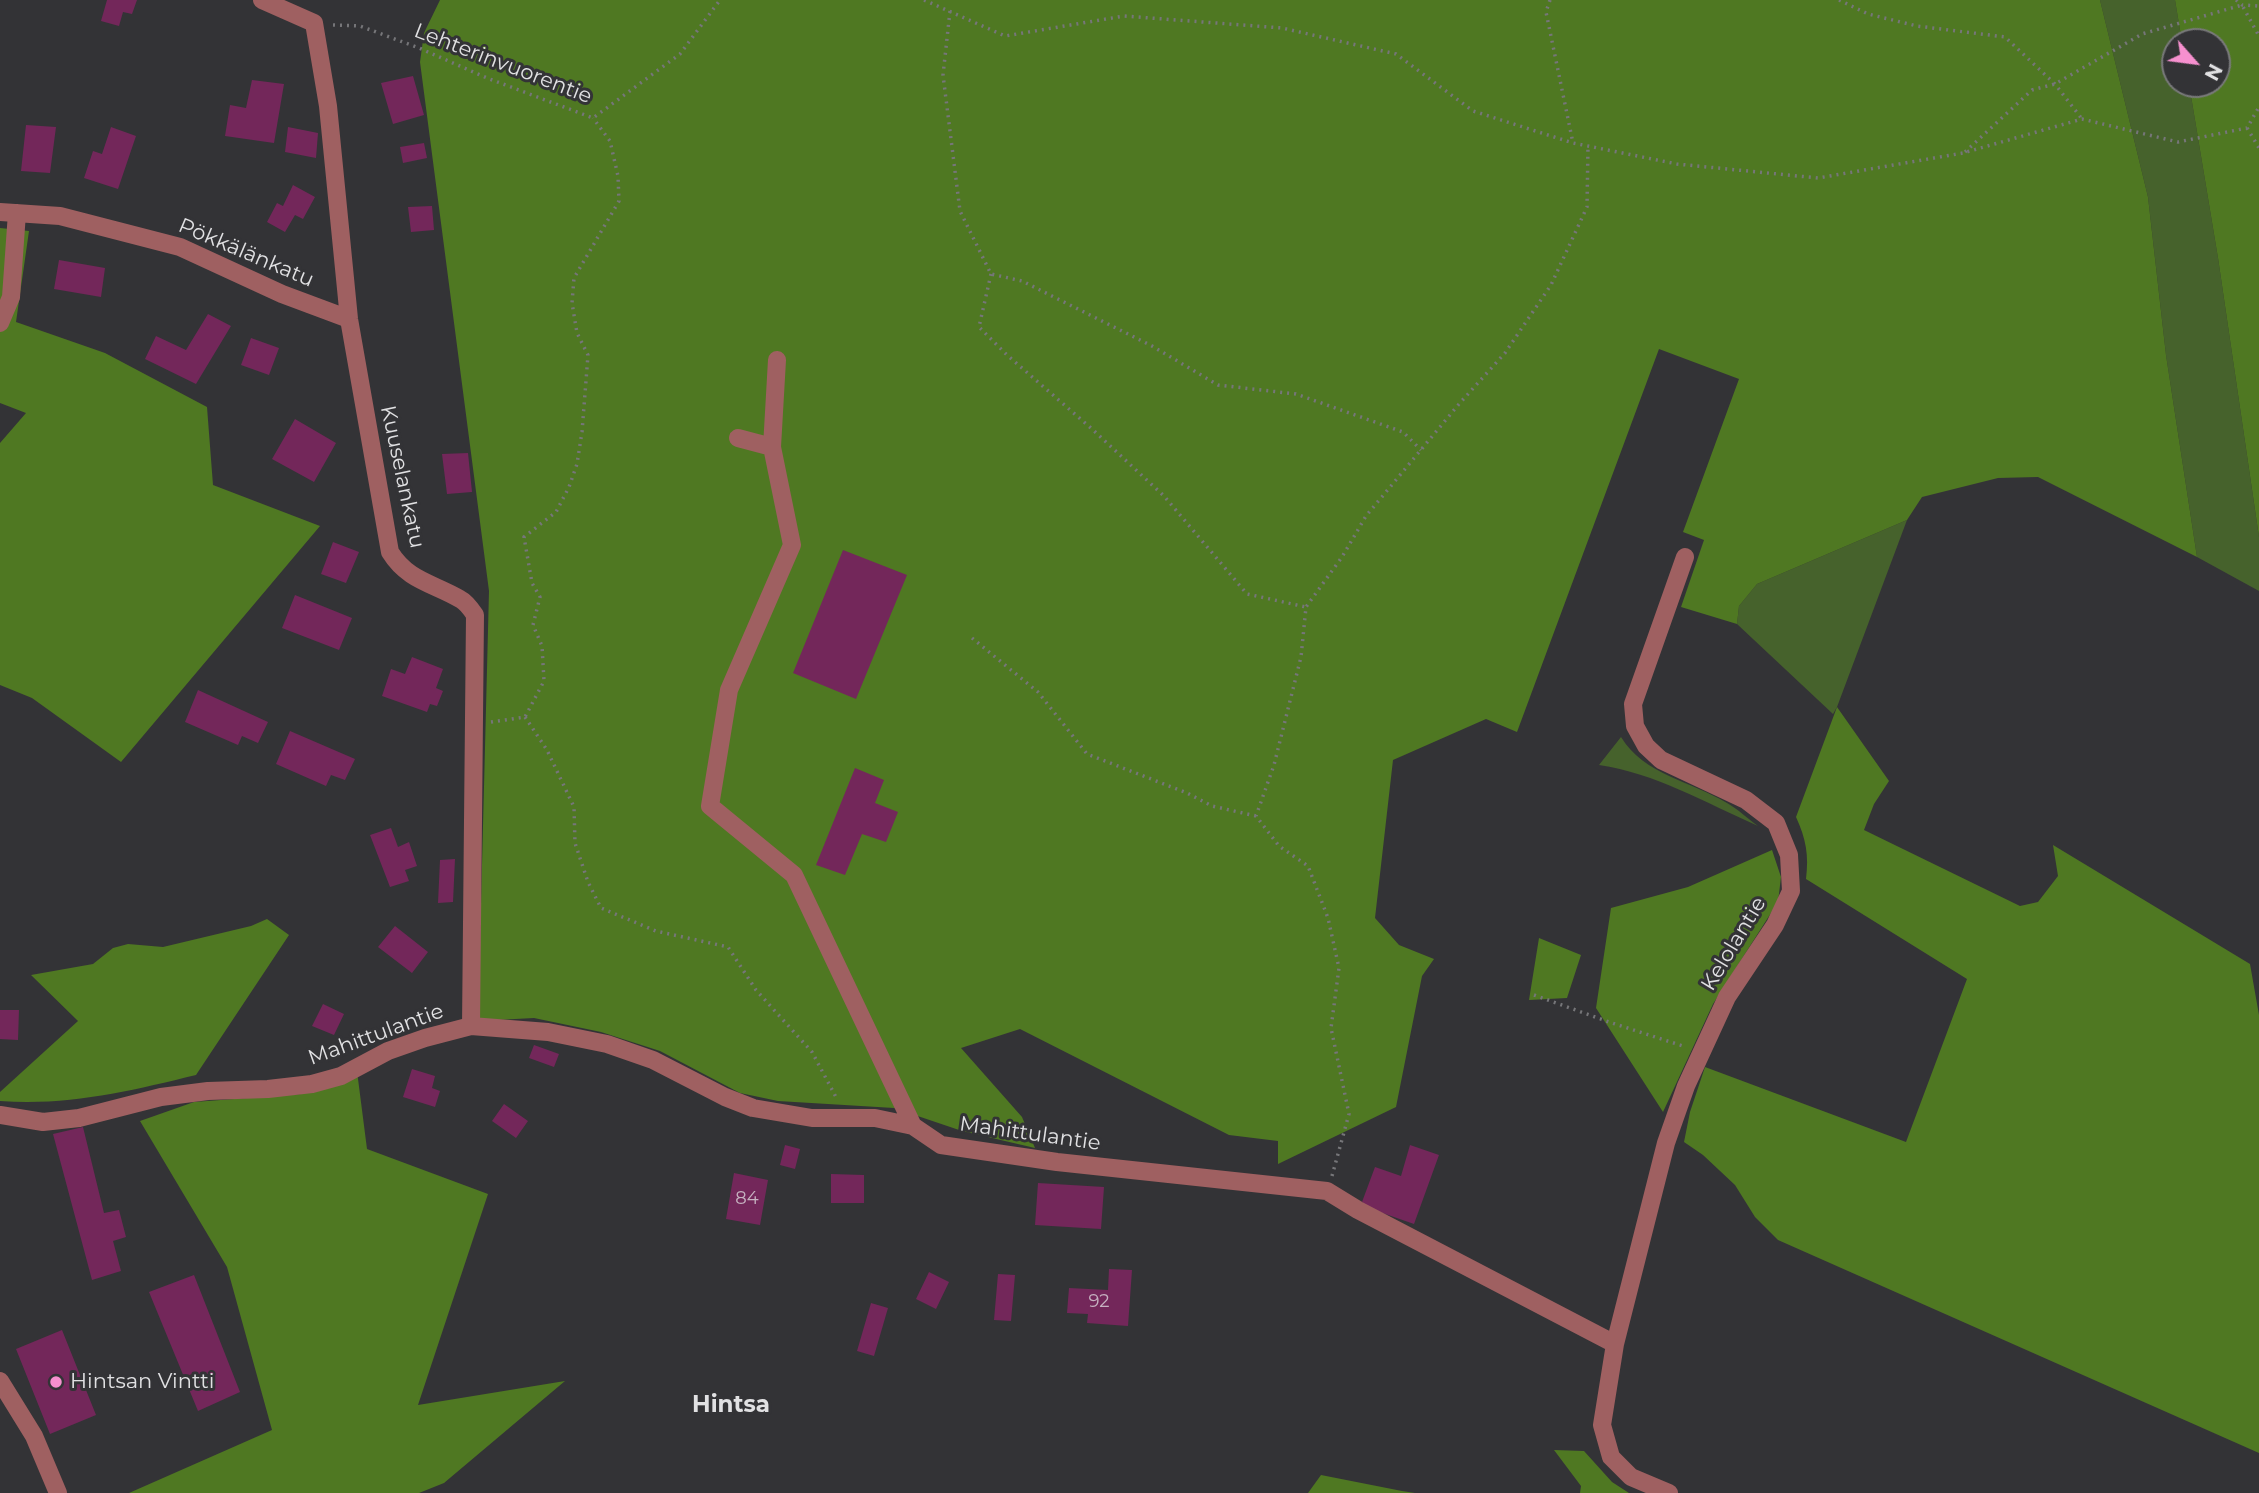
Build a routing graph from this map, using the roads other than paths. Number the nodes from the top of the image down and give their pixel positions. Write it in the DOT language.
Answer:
graph roads {
  1 [pos="262,0"];
  2 [pos="9,213"];
  3 [pos="349,320"];
  4 [pos="0,323"];
  5 [pos="777,360"];
  6 [pos="738,438"];
  7 [pos="772,447"];
  8 [pos="1685,557"];
  9 [pos="471,1026"];
  10 [pos="0,1115"];
  11 [pos="913,1126"];
  12 [pos="1615,1344"];
  13 [pos="0,1381"];
  14 [pos="58,1493"];
  15 [pos="1670,1493"];
  1 -- 3 [label="street, Kuuselankatu"];
  2 -- 3 [label="street, Pökkälänkatu"];
  2 -- 4 [label="street"];
  3 -- 9 [label="street, Kuuselankatu"];
  5 -- 7 [label="street"];
  6 -- 7 [label="street"];
  7 -- 11 [label="street"];
  8 -- 12 [label="street, Kelolantie"];
  9 -- 10 [label="street, Mahittulantie"];
  9 -- 11 [label="street, Mahittulantie"];
  11 -- 12 [label="street, Mahittulantie"];
  12 -- 15 [label="street"];
  13 -- 14 [label="street"];
}
